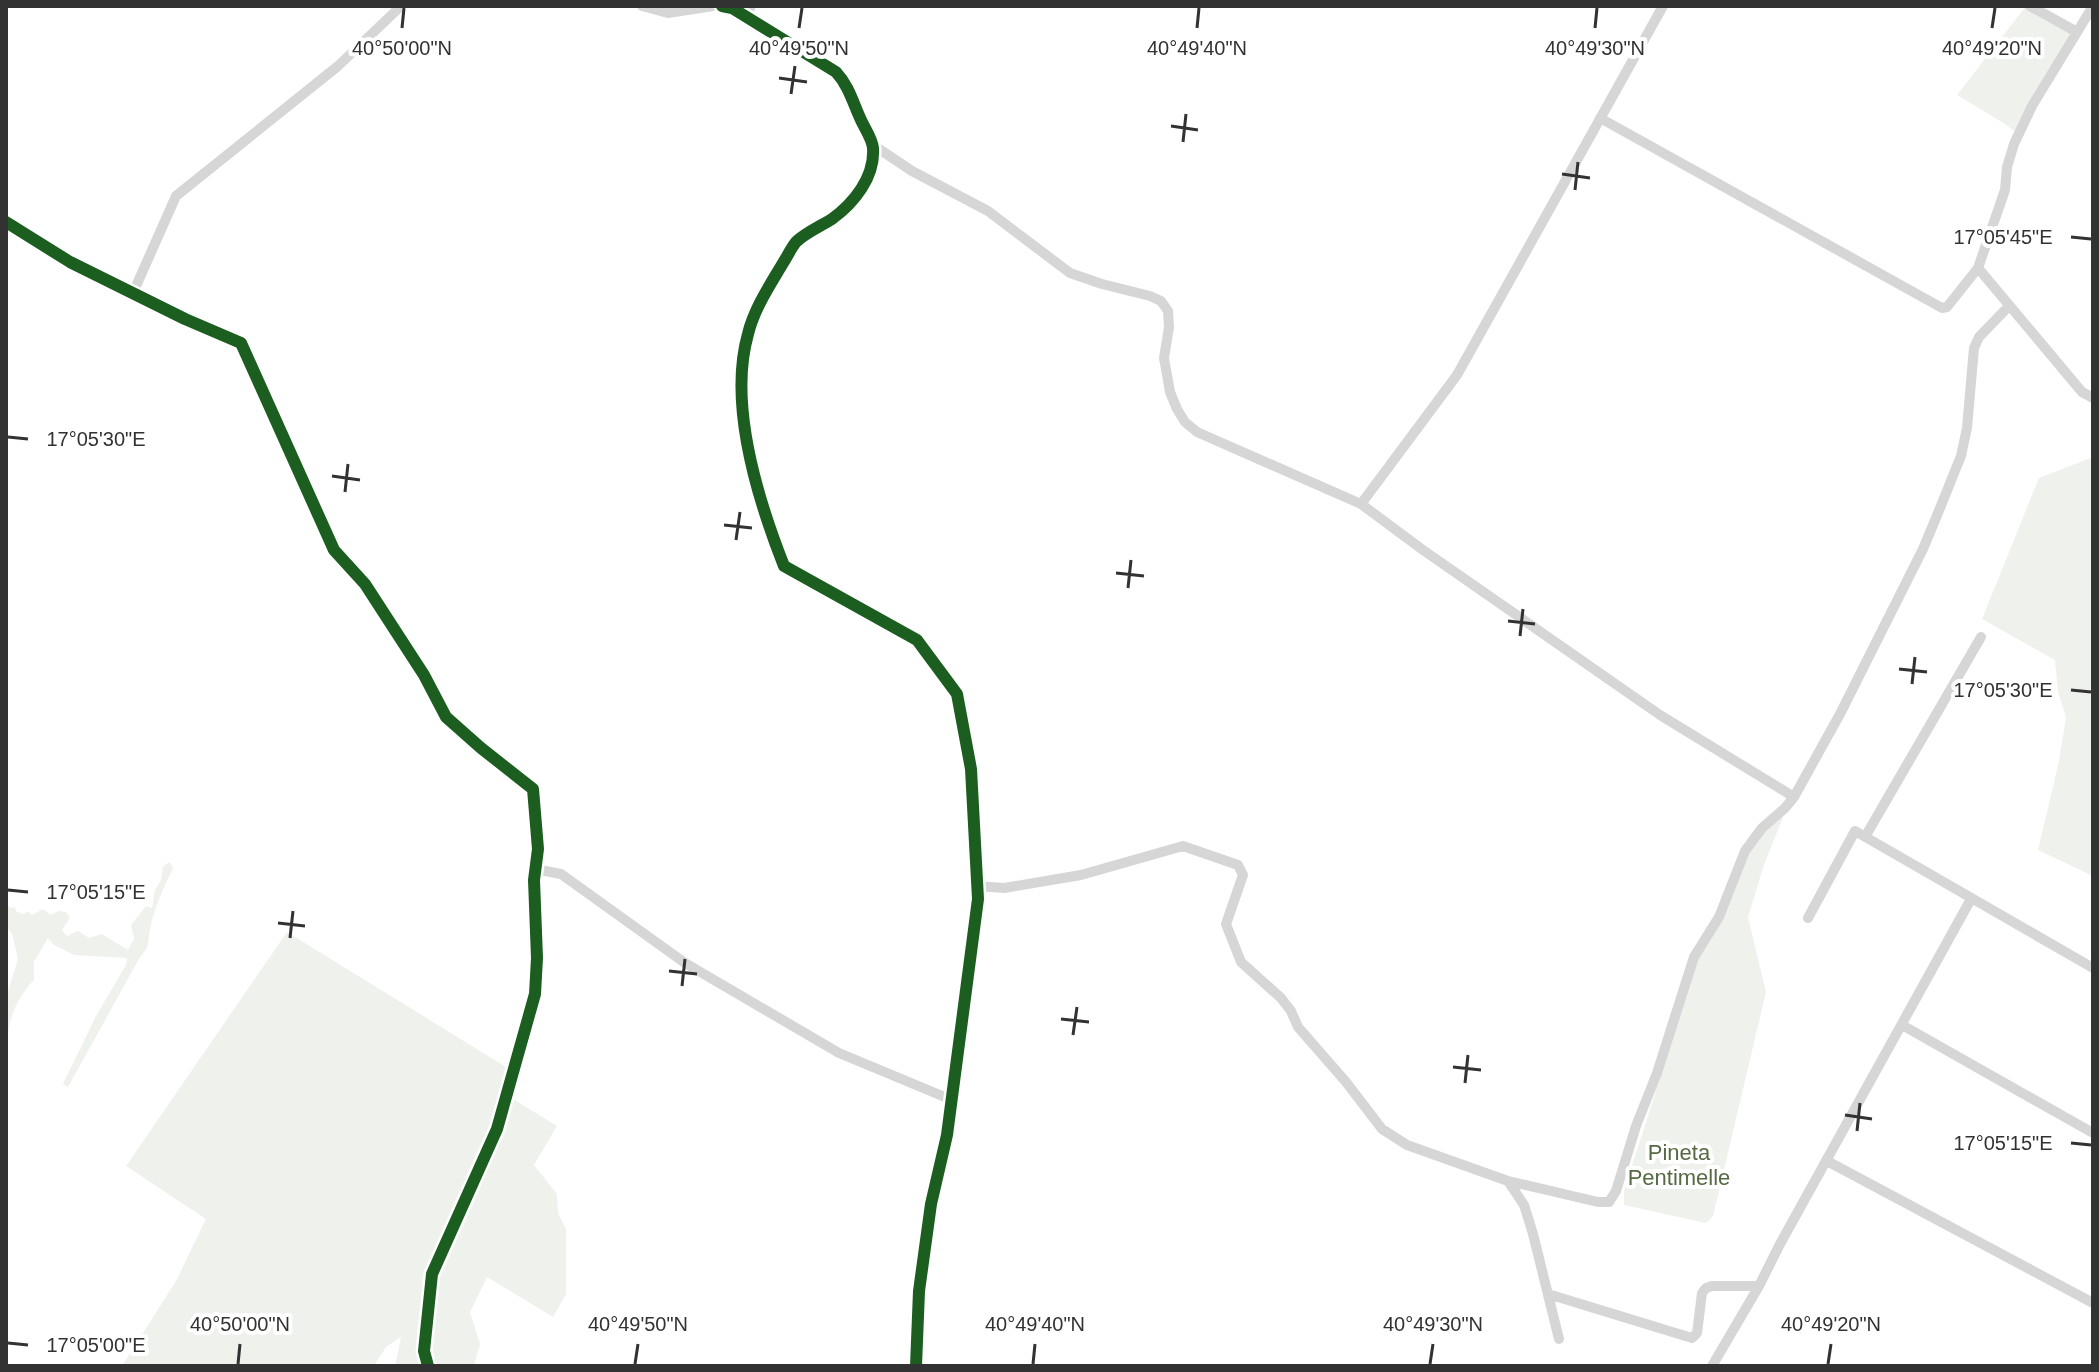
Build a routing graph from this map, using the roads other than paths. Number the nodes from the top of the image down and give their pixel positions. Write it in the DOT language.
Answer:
graph roads {
  1 [pos="401,6"];
  2 [pos="642,6"];
  3 [pos="713,6"];
  4 [pos="722,6"];
  5 [pos="751,6"];
  6 [pos="1663,6"];
  7 [pos="2030,6"];
  8 [pos="2093,6"];
  9 [pos="746,17"];
  10 [pos="2077,32"];
  11 [pos="1600,118"];
  12 [pos="873,145"];
  13 [pos="6,222"];
  14 [pos="1978,268"];
  15 [pos="133,293"];
  16 [pos="2009,306"];
  17 [pos="2093,398"];
  18 [pos="1361,504"];
  19 [pos="1981,637"];
  20 [pos="1794,797"];
  21 [pos="1865,837"];
  22 [pos="535,869"];
  23 [pos="977,886"];
  24 [pos="1971,899"];
  25 [pos="1808,918"];
  26 [pos="2093,968"];
  27 [pos="1902,1025"];
  28 [pos="952,1100"];
  29 [pos="2093,1133"];
  30 [pos="1827,1161"];
  31 [pos="1508,1181"];
  32 [pos="1759,1286"];
  33 [pos="1548,1294"];
  34 [pos="2093,1303"];
  35 [pos="1559,1339"];
  36 [pos="428,1366"];
  37 [pos="916,1366"];
  38 [pos="1712,1366"];
  1 -- 15 [label="street"];
  2 -- 3 [label="street"];
  4 -- 9 [label="street"];
  5 -- 9 [label="street"];
  6 -- 11 [label="street"];
  7 -- 10 [label="street"];
  8 -- 10 [label="street"];
  9 -- 12 [label="street"];
  10 -- 14 [label="street"];
  11 -- 14 [label="street"];
  11 -- 18 [label="street"];
  12 -- 18 [label="street"];
  12 -- 23 [label="street"];
  13 -- 15 [label="street"];
  14 -- 16 [label="street"];
  15 -- 22 [label="street"];
  16 -- 17 [label="street"];
  16 -- 20 [label="street"];
  18 -- 20 [label="street"];
  19 -- 21 [label="street"];
  20 -- 31 [label="street"];
  21 -- 24 [label="street"];
  21 -- 25 [label="street"];
  22 -- 28 [label="street"];
  22 -- 36 [label="street"];
  23 -- 28 [label="street"];
  23 -- 31 [label="street"];
  24 -- 26 [label="street"];
  24 -- 27 [label="street"];
  27 -- 29 [label="street"];
  27 -- 30 [label="street"];
  28 -- 37 [label="street"];
  30 -- 32 [label="street"];
  30 -- 34 [label="street"];
  31 -- 33 [label="street"];
  32 -- 33 [label="street"];
  32 -- 38 [label="street"];
  33 -- 35 [label="street"];
}
